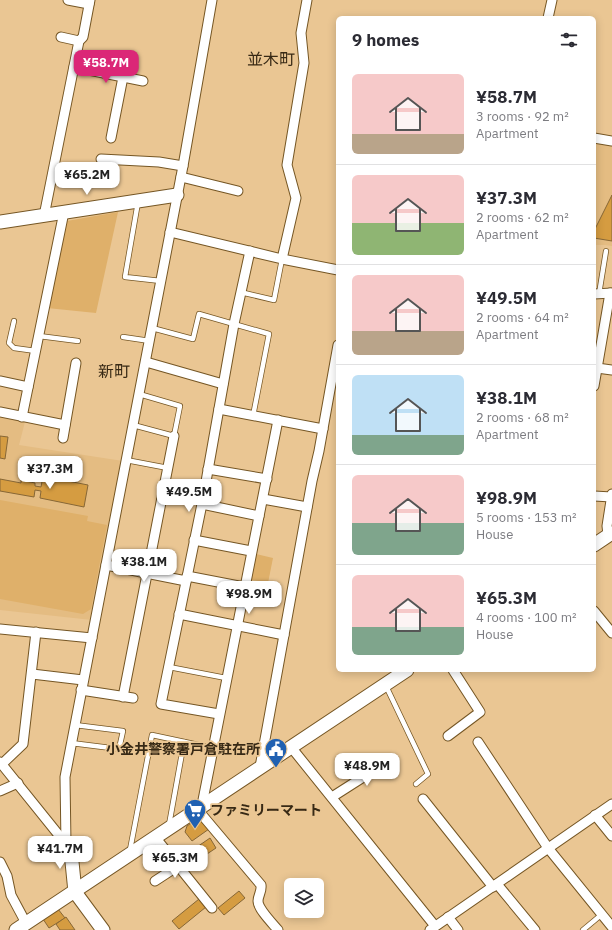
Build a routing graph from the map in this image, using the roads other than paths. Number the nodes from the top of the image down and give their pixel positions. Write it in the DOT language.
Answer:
graph roads {
  1 [pos="68,0"];
  2 [pos="212,0"];
  3 [pos="307,0"];
  4 [pos="552,0"];
  5 [pos="90,2"];
  6 [pos="548,16"];
  7 [pos="61,37"];
  8 [pos="79,41"];
  9 [pos="74,67"];
  10 [pos="123,77"];
  11 [pos="143,81"];
  12 [pos="111,138"];
  13 [pos="596,138"];
  14 [pos="612,141"];
  15 [pos="101,159"];
  16 [pos="183,166"];
  17 [pos="181,177"];
  18 [pos="238,191"];
  19 [pos="177,195"];
  20 [pos="138,201"];
  21 [pos="64,212"];
  22 [pos="44,216"];
  23 [pos="0,222"];
  24 [pos="170,232"];
  25 [pos="250,251"];
  26 [pos="606,251"];
  27 [pos="282,259"];
  28 [pos="336,270"];
  29 [pos="161,282"];
  30 [pos="240,292"];
  31 [pos="611,293"];
  32 [pos="597,294"];
  33 [pos="14,321"];
  34 [pos="234,324"];
  35 [pos="6,326"];
  36 [pos="13,328"];
  37 [pos="152,328"];
  38 [pos="39,336"];
  39 [pos="123,337"];
  40 [pos="78,341"];
  41 [pos="150,341"];
  42 [pos="36,351"];
  43 [pos="336,356"];
  44 [pos="146,362"];
  45 [pos="76,363"];
  46 [pos="597,368"];
  47 [pos="612,370"];
  48 [pos="596,374"];
  49 [pos="0,381"];
  50 [pos="223,384"];
  51 [pos="28,387"];
  52 [pos="139,394"];
  53 [pos="219,409"];
  54 [pos="0,412"];
  55 [pos="253,416"];
  56 [pos="22,417"];
  57 [pos="278,420"];
  58 [pos="65,425"];
  59 [pos="133,425"];
  60 [pos="323,429"];
  61 [pos="174,436"];
  62 [pos="63,438"];
  63 [pos="126,460"];
  64 [pos="168,468"];
  65 [pos="208,470"];
  66 [pos="267,479"];
  67 [pos="612,495"];
  68 [pos="596,496"];
  69 [pos="263,499"];
  70 [pos="202,504"];
  71 [pos="307,507"];
  72 [pos="259,516"];
  73 [pos="610,534"];
  74 [pos="194,540"];
  75 [pos="596,544"];
  76 [pos="251,551"];
  77 [pos="106,565"];
  78 [pos="146,573"];
  79 [pos="186,578"];
  80 [pos="244,587"];
  81 [pos="596,613"];
  82 [pos="179,614"];
  83 [pos="237,625"];
  84 [pos="0,629"];
  85 [pos="36,632"];
  86 [pos="612,633"];
  87 [pos="284,635"];
  88 [pos="92,638"];
  89 [pos="169,667"];
  90 [pos="402,672"];
  91 [pos="454,672"];
  92 [pos="32,674"];
  93 [pos="226,678"];
  94 [pos="83,680"];
  95 [pos="386,684"];
  96 [pos="82,690"];
  97 [pos="123,697"];
  98 [pos="133,698"];
  99 [pos="219,714"];
  100 [pos="75,725"];
  101 [pos="448,736"];
  102 [pos="184,742"];
  103 [pos="478,742"];
  104 [pos="71,743"];
  105 [pos="291,747"];
  106 [pos="213,748"];
  107 [pos="393,762"];
  108 [pos="1,763"];
  109 [pos="260,767"];
  110 [pos="18,783"];
  111 [pos="416,784"];
  112 [pos="0,791"];
  113 [pos="332,798"];
  114 [pos="423,799"];
  115 [pos="612,804"];
  116 [pos="200,807"];
  117 [pos="595,815"];
  118 [pos="168,828"];
  119 [pos="612,836"];
  120 [pos="154,837"];
  121 [pos="66,844"];
  122 [pos="548,848"];
  123 [pos="129,854"];
  124 [pos="0,862"];
  125 [pos="178,866"];
  126 [pos="155,881"];
  127 [pos="495,885"];
  128 [pos="75,892"];
  129 [pos="212,908"];
  130 [pos="601,915"];
  131 [pos="448,917"];
  132 [pos="21,926"];
  133 [pos="612,927"];
  134 [pos="432,928"];
  135 [pos="103,930"];
  136 [pos="278,930"];
  137 [pos="458,930"];
  138 [pos="535,930"];
  139 [pos="583,930"];
  1 -- 5 [label="street"];
  2 -- 16 [label="street"];
  3 -- 27 [label="street"];
  4 -- 6 [label="street"];
  5 -- 8 [label="street"];
  7 -- 8 [label="street"];
  8 -- 9 [label="street"];
  9 -- 10 [label="street"];
  9 -- 22 [label="street"];
  10 -- 11 [label="street"];
  10 -- 12 [label="street"];
  13 -- 14 [label="street"];
  15 -- 16 [label="street"];
  16 -- 17 [label="street"];
  17 -- 18 [label="street"];
  17 -- 19 [label="street"];
  19 -- 20 [label="street"];
  19 -- 24 [label="street"];
  20 -- 21 [label="street"];
  20 -- 29 [label="lane"];
  21 -- 22 [label="street"];
  21 -- 38 [label="street"];
  22 -- 23 [label="street"];
  24 -- 25 [label="street"];
  24 -- 29 [label="street"];
  25 -- 27 [label="street"];
  25 -- 30 [label="street"];
  26 -- 32 [label="lane"];
  27 -- 28 [label="street"];
  27 -- 30 [label="lane"];
  29 -- 37 [label="street"];
  30 -- 34 [label="street"];
  31 -- 32 [label="street"];
  31 -- 46 [label="street"];
  33 -- 36 [label="lane"];
  34 -- 37 [label="lane"];
  34 -- 50 [label="street"];
  34 -- 55 [label="lane"];
  35 -- 36 [label="lane"];
  36 -- 42 [label="lane"];
  37 -- 41 [label="street"];
  38 -- 40 [label="lane"];
  38 -- 42 [label="street"];
  39 -- 41 [label="lane"];
  41 -- 44 [label="street"];
  42 -- 51 [label="street"];
  43 -- 60 [label="street"];
  44 -- 50 [label="street"];
  44 -- 52 [label="street"];
  45 -- 58 [label="street"];
  46 -- 47 [label="street"];
  46 -- 48 [label="street"];
  49 -- 51 [label="street"];
  50 -- 53 [label="street"];
  51 -- 56 [label="street"];
  52 -- 59 [label="street"];
  52 -- 61 [label="lane"];
  53 -- 55 [label="street"];
  53 -- 65 [label="street"];
  54 -- 56 [label="street"];
  55 -- 57 [label="street"];
  56 -- 58 [label="street"];
  57 -- 60 [label="street"];
  57 -- 66 [label="street"];
  58 -- 62 [label="street"];
  59 -- 61 [label="lane"];
  59 -- 63 [label="street"];
  60 -- 71 [label="street"];
  61 -- 64 [label="street"];
  63 -- 64 [label="lane"];
  63 -- 77 [label="street"];
  64 -- 78 [label="street"];
  65 -- 66 [label="street"];
  65 -- 70 [label="street"];
  66 -- 69 [label="street"];
  67 -- 68 [label="street"];
  67 -- 73 [label="street"];
  69 -- 71 [label="street"];
  69 -- 72 [label="street"];
  70 -- 72 [label="street"];
  70 -- 74 [label="street"];
  71 -- 87 [label="street"];
  72 -- 76 [label="street"];
  73 -- 75 [label="street"];
  74 -- 76 [label="street"];
  74 -- 79 [label="street"];
  76 -- 80 [label="street"];
  77 -- 78 [label="street"];
  77 -- 88 [label="street"];
  78 -- 79 [label="street"];
  78 -- 97 [label="street"];
  79 -- 80 [label="street"];
  79 -- 82 [label="street"];
  80 -- 83 [label="street"];
  81 -- 86 [label="street"];
  82 -- 83 [label="street"];
  82 -- 89 [label="street"];
  83 -- 87 [label="street"];
  83 -- 93 [label="street"];
  84 -- 85 [label="street"];
  85 -- 88 [label="street"];
  85 -- 92 [label="street"];
  87 -- 109 [label="street"];
  88 -- 94 [label="street"];
  89 -- 93 [label="lane"];
  89 -- 99 [label="street"];
  90 -- 95 [label="street"];
  91 -- 101 [label="street"];
  92 -- 94 [label="street"];
  92 -- 108 [label="street"];
  93 -- 99 [label="street"];
  94 -- 96 [label="street"];
  95 -- 105 [label="street"];
  95 -- 111 [label="lane"];
  96 -- 97 [label="street"];
  96 -- 100 [label="street"];
  97 -- 98 [label="street"];
  99 -- 106 [label="street"];
  100 -- 104 [label="street"];
  100 -- 104 [label="lane"];
  102 -- 106 [label="lane"];
  102 -- 118 [label="lane"];
  102 -- 123 [label="lane"];
  103 -- 122 [label="street"];
  104 -- 121 [label="street"];
  105 -- 109 [label="street"];
  105 -- 113 [label="street"];
  106 -- 116 [label="street"];
  107 -- 113 [label="street"];
  108 -- 110 [label="street"];
  109 -- 116 [label="street"];
  110 -- 112 [label="street"];
  110 -- 121 [label="street"];
  113 -- 134 [label="street"];
  114 -- 127 [label="street"];
  115 -- 117 [label="street"];
  116 -- 118 [label="street"];
  116 -- 136 [label="street"];
  117 -- 119 [label="street"];
  117 -- 122 [label="street"];
  118 -- 120 [label="street"];
  120 -- 123 [label="street"];
  120 -- 125 [label="street"];
  121 -- 128 [label="street"];
  122 -- 127 [label="street"];
  122 -- 130 [label="street"];
  123 -- 128 [label="street"];
  124 -- 132 [label="street"];
  125 -- 126 [label="street"];
  125 -- 129 [label="street"];
  127 -- 131 [label="street"];
  127 -- 138 [label="street"];
  128 -- 132 [label="street"];
  128 -- 135 [label="street"];
  130 -- 133 [label="street"];
  130 -- 139 [label="lane"];
  131 -- 134 [label="street"];
  131 -- 137 [label="street"];
}
